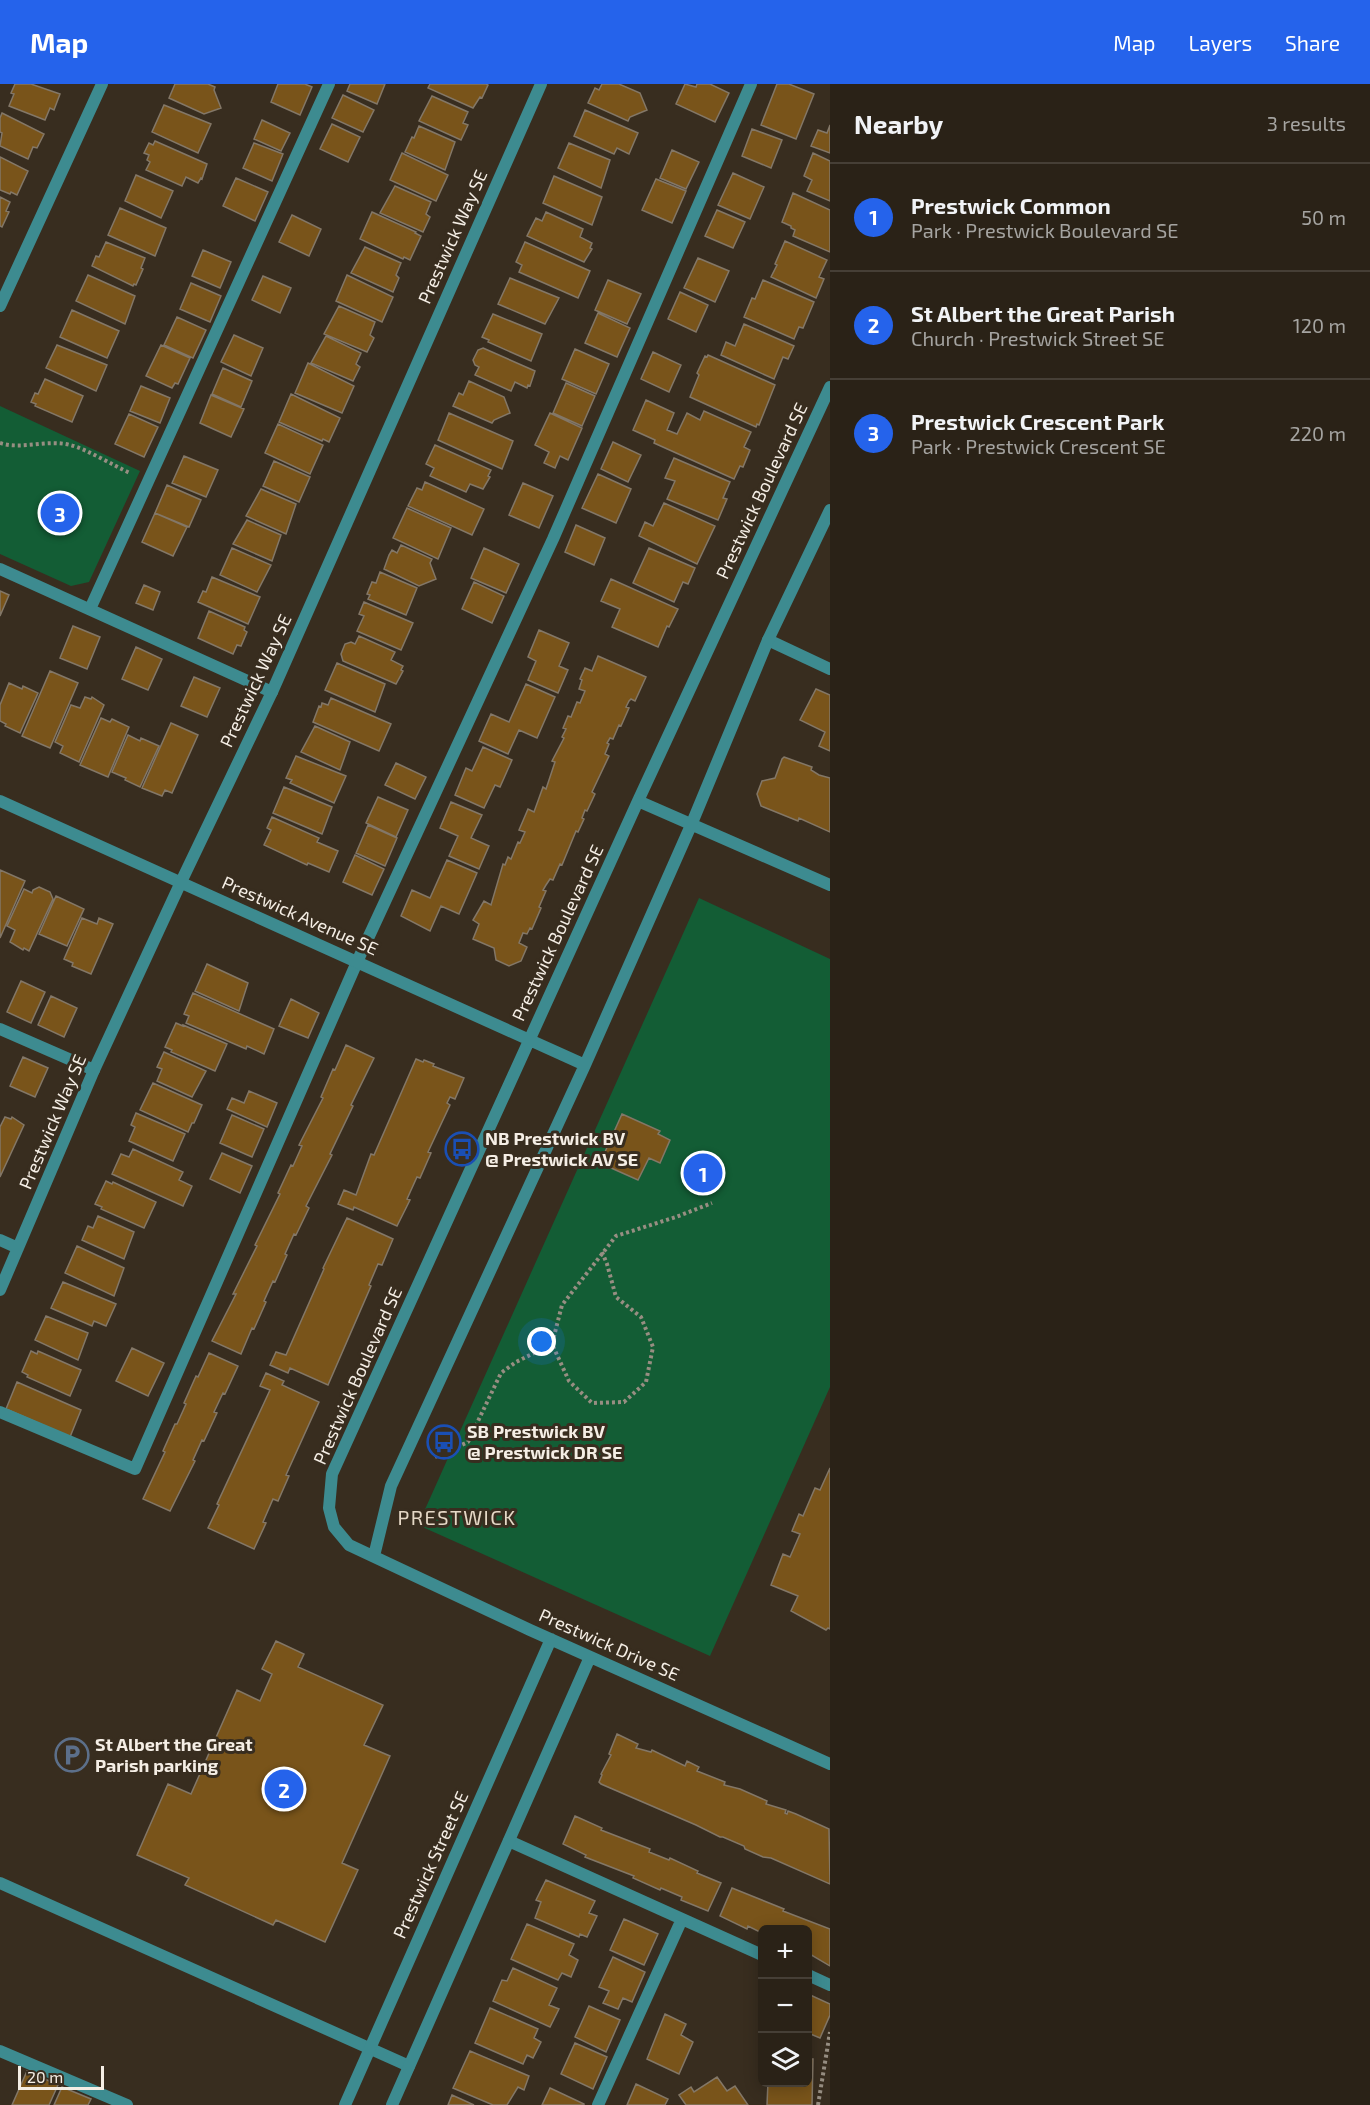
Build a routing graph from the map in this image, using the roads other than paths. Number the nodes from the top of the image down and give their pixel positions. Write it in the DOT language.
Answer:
graph roads {
  1 [pos="102,84"];
  2 [pos="329,84"];
  3 [pos="540,84"];
  4 [pos="751,84"];
  5 [pos="0,306"];
  6 [pos="830,387"];
  7 [pos="830,510"];
  8 [pos="0,569"];
  9 [pos="90,609"];
  10 [pos="768,640"];
  11 [pos="830,669"];
  12 [pos="272,692"];
  13 [pos="0,801"];
  14 [pos="638,801"];
  15 [pos="692,823"];
  16 [pos="181,882"];
  17 [pos="830,885"];
  18 [pos="357,962"];
  19 [pos="0,1029"];
  20 [pos="529,1040"];
  21 [pos="585,1065"];
  22 [pos="94,1070"];
  23 [pos="0,1240"];
  24 [pos="18,1248"];
  25 [pos="0,1290"];
  26 [pos="0,1412"];
  27 [pos="374,1556"];
  28 [pos="551,1639"];
  29 [pos="590,1657"];
  30 [pos="830,1764"];
  31 [pos="509,1841"];
  32 [pos="0,1883"];
  33 [pos="682,1919"];
  34 [pos="758,1953"];
  35 [pos="812,1977"];
  36 [pos="830,1985"];
  37 [pos="370,2048"];
  38 [pos="0,2051"];
  39 [pos="409,2066"];
  40 [pos="127,2105"];
  41 [pos="345,2105"];
  42 [pos="392,2105"];
  43 [pos="598,2105"];
  1 -- 5 [label="street"];
  2 -- 9 [label="street"];
  3 -- 12 [label="street, Prestwick Way SE"];
  4 -- 18 [label="street"];
  6 -- 14 [label="street, Prestwick Boulevard SE"];
  7 -- 10 [label="street"];
  8 -- 9 [label="street"];
  9 -- 12 [label="street"];
  10 -- 11 [label="street"];
  10 -- 15 [label="street"];
  12 -- 16 [label="street, Prestwick Way SE"];
  13 -- 16 [label="street, Prestwick Avenue SE"];
  14 -- 15 [label="street"];
  14 -- 20 [label="street, Prestwick Boulevard SE"];
  15 -- 17 [label="street"];
  15 -- 21 [label="street"];
  16 -- 18 [label="street, Prestwick Avenue SE"];
  16 -- 22 [label="street, Prestwick Way SE"];
  18 -- 20 [label="street, Prestwick Avenue SE"];
  18 -- 26 [label="street"];
  19 -- 22 [label="street"];
  20 -- 21 [label="street, Prestwick Avenue SE"];
  20 -- 27 [label="street, Prestwick Boulevard SE"];
  21 -- 27 [label="street"];
  22 -- 24 [label="street, Prestwick Way SE"];
  23 -- 24 [label="street"];
  24 -- 25 [label="street, Prestwick Way SE"];
  27 -- 28 [label="street, Prestwick Drive SE"];
  28 -- 29 [label="street, Prestwick Drive SE"];
  28 -- 37 [label="street, Prestwick Street SE"];
  29 -- 30 [label="street, Prestwick Drive SE"];
  29 -- 31 [label="street"];
  31 -- 33 [label="street"];
  31 -- 39 [label="street"];
  32 -- 37 [label="street"];
  33 -- 34 [label="street"];
  33 -- 43 [label="street"];
  35 -- 36 [label="street"];
  37 -- 39 [label="street"];
  37 -- 41 [label="street, Prestwick Street SE"];
  38 -- 40 [label="street"];
  39 -- 42 [label="street"];
}
